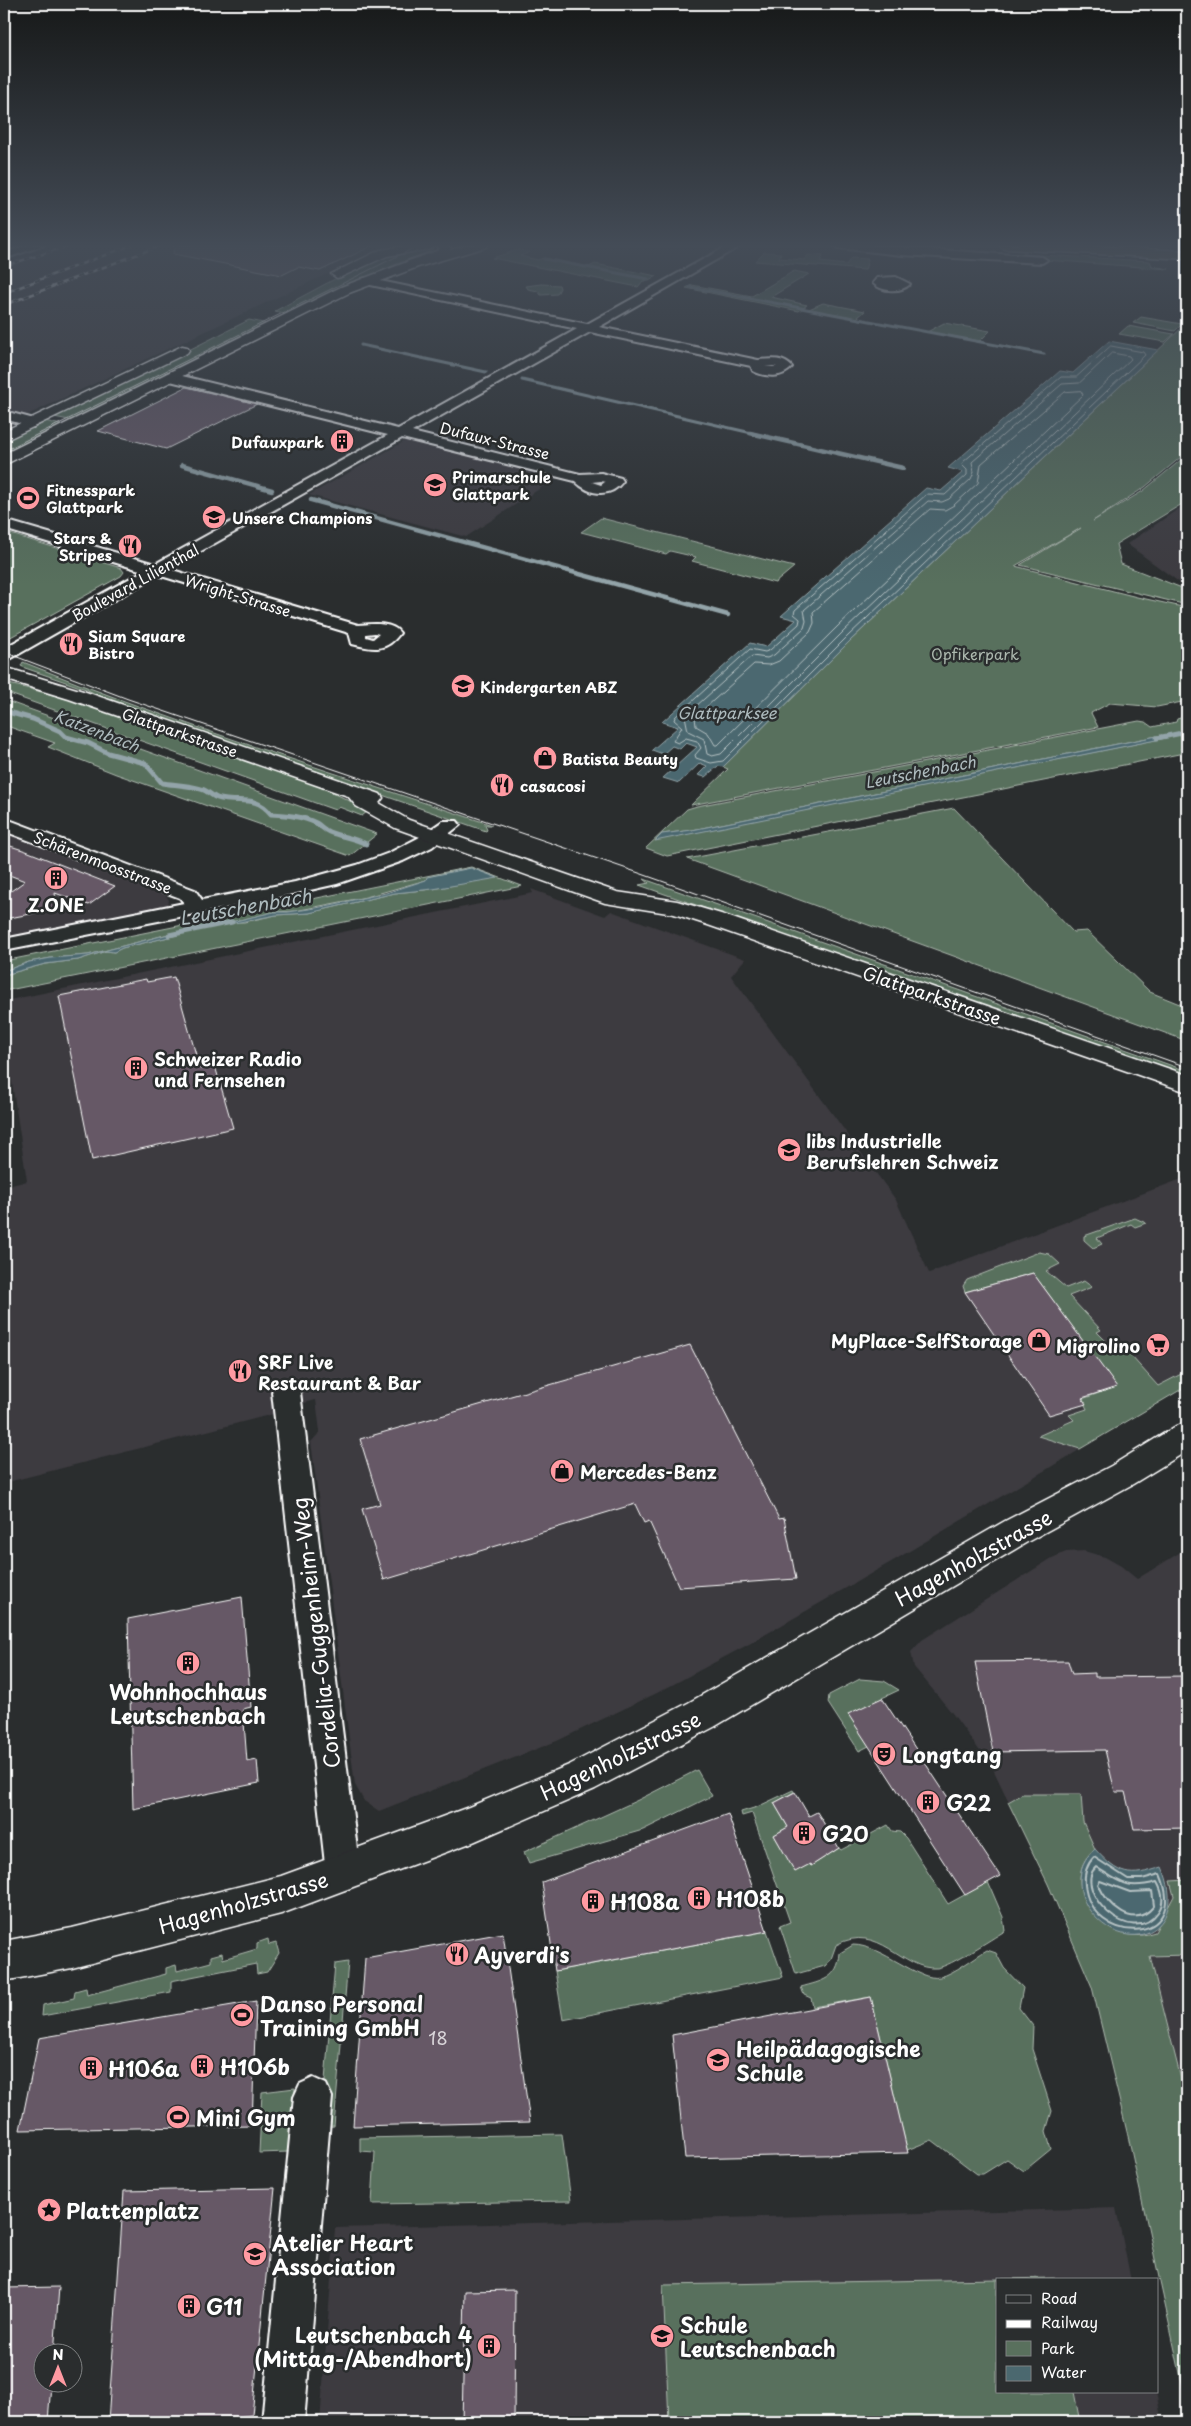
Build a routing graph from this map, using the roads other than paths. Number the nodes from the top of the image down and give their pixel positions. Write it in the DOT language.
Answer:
graph roads {
  1 [pos="165,358"];
  2 [pos="207,358"];
  3 [pos="535,358"];
  4 [pos="731,358"];
  5 [pos="758,364"];
  6 [pos="170,377"];
  7 [pos="4,415"];
  8 [pos="33,423"];
  9 [pos="400,434"];
  10 [pos="4,437"];
  11 [pos="4,460"];
  12 [pos="580,478"];
  13 [pos="4,524"];
  14 [pos="156,570"];
  15 [pos="357,630"];
  16 [pos="4,655"];
  17 [pos="4,673"];
  18 [pos="4,824"];
  19 [pos="444,830"];
  20 [pos="196,907"];
  21 [pos="4,945"];
  22 [pos="1187,1084"];
  23 [pos="286,1392"];
  24 [pos="1187,1435"];
  25 [pos="343,1873"];
  26 [pos="4,1962"];
  27 [pos="313,2098"];
  28 [pos="283,2422"];
  1 -- 8 [label="street"];
  2 -- 6 [label="street"];
  3 -- 9 [label="street, Boulevard Lilienthal"];
  4 -- 5 [label="street"];
  6 -- 9 [label="street, Dufaux-Strasse"];
  6 -- 11 [label="street"];
  7 -- 8 [label="street"];
  8 -- 10 [label="street"];
  9 -- 12 [label="street, Dufaux-Strasse"];
  9 -- 14 [label="street, Boulevard Lilienthal"];
  13 -- 14 [label="street, Wright-Strasse"];
  14 -- 15 [label="street, Wright-Strasse"];
  14 -- 16 [label="street, Boulevard Lilienthal"];
  17 -- 19 [label="street, Glattparkstrasse"];
  18 -- 20 [label="street, Schärenmoosstrasse"];
  19 -- 20 [label="street"];
  19 -- 22 [label="street, Glattparkstrasse"];
  20 -- 21 [label="street"];
  23 -- 25 [label="street, Cordelia-Guggenheim-Weg"];
  24 -- 25 [label="street, Hagenholzstrasse"];
  25 -- 26 [label="street, Hagenholzstrasse"];
  27 -- 28 [label="street"];
}
